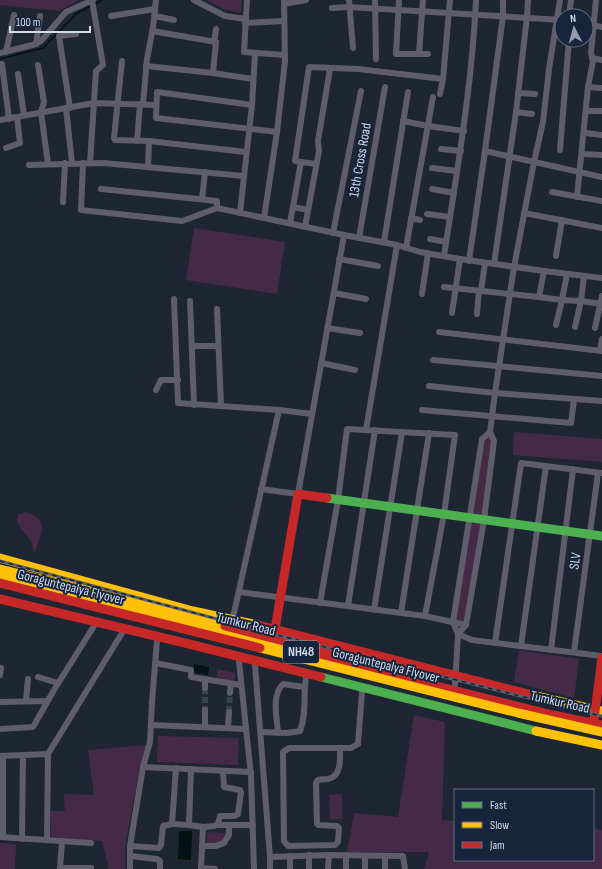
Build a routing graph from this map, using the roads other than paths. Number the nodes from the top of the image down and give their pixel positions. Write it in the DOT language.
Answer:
graph roads {
  1 [pos="93,0"];
  2 [pos="156,0"];
  3 [pos="194,0"];
  4 [pos="247,0"];
  5 [pos="306,0"];
  6 [pos="349,0"];
  7 [pos="375,0"];
  8 [pos="399,0"];
  9 [pos="424,0"];
  10 [pos="450,0"];
  11 [pos="476,0"];
  12 [pos="503,0"];
  13 [pos="528,0"];
  14 [pos="596,0"];
  15 [pos="284,2"];
  16 [pos="349,7"];
  17 [pos="332,8"];
  18 [pos="156,9"];
  19 [pos="375,9"];
  20 [pos="399,10"];
  21 [pos="423,11"];
  22 [pos="449,13"];
  23 [pos="475,14"];
  24 [pos="14,15"];
  25 [pos="40,16"];
  26 [pos="111,16"];
  27 [pos="155,16"];
  28 [pos="503,16"];
  29 [pos="527,17"];
  30 [pos="174,20"];
  31 [pos="554,20"];
  32 [pos="246,21"];
  33 [pos="284,21"];
  34 [pos="594,25"];
  35 [pos="602,27"];
  36 [pos="216,28"];
  37 [pos="152,31"];
  38 [pos="76,34"];
  39 [pos="214,42"];
  40 [pos="36,44"];
  41 [pos="554,44"];
  42 [pos="352,48"];
  43 [pos="568,48"];
  44 [pos="592,48"];
  45 [pos="3,52"];
  46 [pos="255,54"];
  47 [pos="419,54"];
  48 [pos="428,54"];
  49 [pos="284,55"];
  50 [pos="592,58"];
  51 [pos="376,59"];
  52 [pos="602,60"];
  53 [pos="122,61"];
  54 [pos="2,64"];
  55 [pos="38,66"];
  56 [pos="146,66"];
  57 [pos="330,69"];
  58 [pos="212,73"];
  59 [pos="18,74"];
  60 [pos="253,79"];
  61 [pos="442,79"];
  62 [pos="385,87"];
  63 [pos="588,87"];
  64 [pos="602,88"];
  65 [pos="361,91"];
  66 [pos="408,92"];
  67 [pos="518,93"];
  68 [pos="440,94"];
  69 [pos="535,94"];
  70 [pos="433,97"];
  71 [pos="94,103"];
  72 [pos="118,104"];
  73 [pos="142,104"];
  74 [pos="156,105"];
  75 [pos="252,105"];
  76 [pos="68,108"];
  77 [pos="587,111"];
  78 [pos="41,112"];
  79 [pos="516,112"];
  80 [pos="602,112"];
  81 [pos="532,114"];
  82 [pos="21,116"];
  83 [pos="9,119"];
  84 [pos="0,120"];
  85 [pos="403,121"];
  86 [pos="426,125"];
  87 [pos="248,129"];
  88 [pos="464,131"];
  89 [pos="277,132"];
  90 [pos="585,133"];
  91 [pos="602,135"];
  92 [pos="137,140"];
  93 [pos="150,141"];
  94 [pos="6,148"];
  95 [pos="441,149"];
  96 [pos="560,150"];
  97 [pos="460,151"];
  98 [pos="485,151"];
  99 [pos="246,152"];
  100 [pos="583,154"];
  101 [pos="602,155"];
  102 [pos="510,157"];
  103 [pos="301,162"];
  104 [pos="534,162"];
  105 [pos="64,163"];
  106 [pos="72,163"];
  107 [pos="83,163"];
  108 [pos="90,163"];
  109 [pos="48,164"];
  110 [pos="316,164"];
  111 [pos="29,165"];
  112 [pos="148,167"];
  113 [pos="432,168"];
  114 [pos="205,172"];
  115 [pos="457,172"];
  116 [pos="581,172"];
  117 [pos="244,176"];
  118 [pos="602,177"];
  119 [pos="432,189"];
  120 [pos="100,190"];
  121 [pos="552,192"];
  122 [pos="454,193"];
  123 [pos="578,197"];
  124 [pos="202,199"];
  125 [pos="602,201"];
  126 [pos="63,202"];
  127 [pos="293,207"];
  128 [pos="217,208"];
  129 [pos="308,210"];
  130 [pos="240,213"];
  131 [pos="524,213"];
  132 [pos="427,214"];
  133 [pos="450,217"];
  134 [pos="264,218"];
  135 [pos="411,218"];
  136 [pos="420,220"];
  137 [pos="562,220"];
  138 [pos="290,224"];
  139 [pos="305,227"];
  140 [pos="602,228"];
  141 [pos="332,233"];
  142 [pos="344,235"];
  143 [pos="359,238"];
  144 [pos="430,239"];
  145 [pos="384,242"];
  146 [pos="446,242"];
  147 [pos="397,245"];
  148 [pos="406,248"];
  149 [pos="428,253"];
  150 [pos="444,256"];
  151 [pos="556,256"];
  152 [pos="340,259"];
  153 [pos="460,259"];
  154 [pos="469,260"];
  155 [pos="485,263"];
  156 [pos="494,264"];
  157 [pos="378,266"];
  158 [pos="514,267"];
  159 [pos="544,271"];
  160 [pos="567,274"];
  161 [pos="584,276"];
  162 [pos="602,278"];
  163 [pos="444,287"];
  164 [pos="456,288"];
  165 [pos="480,291"];
  166 [pos="334,293"];
  167 [pos="422,294"];
  168 [pos="510,294"];
  169 [pos="602,296"];
  170 [pos="540,297"];
  171 [pos="174,299"];
  172 [pos="366,299"];
  173 [pos="562,300"];
  174 [pos="580,301"];
  175 [pos="190,302"];
  176 [pos="601,303"];
  177 [pos="217,309"];
  178 [pos="452,313"];
  179 [pos="477,314"];
  180 [pos="556,325"];
  181 [pos="575,327"];
  182 [pos="327,328"];
  183 [pos="595,328"];
  184 [pos="439,332"];
  185 [pos="360,334"];
  186 [pos="503,339"];
  187 [pos="602,340"];
  188 [pos="192,346"];
  189 [pos="218,346"];
  190 [pos="601,350"];
  191 [pos="433,360"];
  192 [pos="321,363"];
  193 [pos="499,366"];
  194 [pos="355,370"];
  195 [pos="602,376"];
  196 [pos="178,380"];
  197 [pos="429,386"];
  198 [pos="156,390"];
  199 [pos="495,393"];
  200 [pos="574,398"];
  201 [pos="602,401"];
  202 [pos="194,405"];
  203 [pos="221,406"];
  204 [pos="279,410"];
  205 [pos="422,410"];
  206 [pos="312,414"];
  207 [pos="492,415"];
  208 [pos="366,430"];
  209 [pos="376,430"];
  210 [pos="402,432"];
  211 [pos="490,432"];
  212 [pos="429,433"];
  213 [pos="546,466"];
  214 [pos="573,470"];
  215 [pos="600,473"];
  216 [pos="261,489"];
  217 [pos="298,494"];
  218 [pos="338,500"];
  219 [pos="363,503"];
  220 [pos="390,507"];
  221 [pos="416,510"];
  222 [pos="444,514"];
  223 [pos="470,518"];
  224 [pos="484,520"];
  225 [pos="513,524"];
  226 [pos="538,527"];
  227 [pos="565,531"];
  228 [pos="591,534"];
  229 [pos="602,536"];
  230 [pos="0,558"];
  231 [pos="0,569"];
  232 [pos="0,576"];
  233 [pos="0,583"];
  234 [pos="0,590"];
  235 [pos="239,592"];
  236 [pos="280,597"];
  237 [pos="0,599"];
  238 [pos="320,603"];
  239 [pos="0,604"];
  240 [pos="348,606"];
  241 [pos="374,610"];
  242 [pos="401,613"];
  243 [pos="425,616"];
  244 [pos="453,622"];
  245 [pos="232,624"];
  246 [pos="466,625"];
  247 [pos="94,626"];
  248 [pos="275,629"];
  249 [pos="122,633"];
  250 [pos="458,634"];
  251 [pos="156,641"];
  252 [pos="495,643"];
  253 [pos="521,646"];
  254 [pos="550,650"];
  255 [pos="574,652"];
  256 [pos="602,657"];
  257 [pos="239,661"];
  258 [pos="155,662"];
  259 [pos="255,665"];
  260 [pos="1,668"];
  261 [pos="0,675"];
  262 [pos="38,677"];
  263 [pos="306,677"];
  264 [pos="28,679"];
  265 [pos="205,679"];
  266 [pos="456,680"];
  267 [pos="58,683"];
  268 [pos="427,683"];
  269 [pos="231,684"];
  270 [pos="241,685"];
  271 [pos="304,687"];
  272 [pos="205,688"];
  273 [pos="362,692"];
  274 [pos="230,693"];
  275 [pos="26,701"];
  276 [pos="48,701"];
  277 [pos="0,702"];
  278 [pos="422,702"];
  279 [pos="205,710"];
  280 [pos="599,710"];
  281 [pos="229,712"];
  282 [pos="598,720"];
  283 [pos="602,725"];
  284 [pos="151,726"];
  285 [pos="205,727"];
  286 [pos="228,728"];
  287 [pos="0,729"];
  288 [pos="246,729"];
  289 [pos="261,732"];
  290 [pos="602,732"];
  291 [pos="278,733"];
  292 [pos="541,734"];
  293 [pos="602,739"];
  294 [pos="602,746"];
  295 [pos="340,748"];
  296 [pos="602,750"];
  297 [pos="48,754"];
  298 [pos="1,756"];
  299 [pos="23,756"];
  300 [pos="143,767"];
  301 [pos="176,768"];
  302 [pos="190,769"];
  303 [pos="223,771"];
  304 [pos="251,772"];
  305 [pos="172,824"];
  306 [pos="189,825"];
  307 [pos="217,825"];
  308 [pos="229,825"];
  309 [pos="253,825"];
  310 [pos="203,827"];
  311 [pos="2,837"];
  312 [pos="22,839"];
  313 [pos="47,840"];
  314 [pos="62,841"];
  315 [pos="91,843"];
  316 [pos="130,846"];
  317 [pos="202,846"];
  318 [pos="310,855"];
  319 [pos="329,855"];
  320 [pos="346,855"];
  321 [pos="130,856"];
  322 [pos="290,856"];
  323 [pos="365,856"];
  324 [pos="386,856"];
  325 [pos="270,857"];
  326 [pos="60,868"];
  327 [pos="91,868"];
  328 [pos="130,869"];
  329 [pos="160,869"];
  330 [pos="215,869"];
  331 [pos="254,869"];
  332 [pos="270,869"];
  333 [pos="290,869"];
  334 [pos="309,869"];
  335 [pos="328,869"];
  336 [pos="346,869"];
  337 [pos="365,869"];
  338 [pos="385,869"];
  339 [pos="406,869"];
  1 -- 40 [label="street"];
  1 -- 71 [label="street"];
  2 -- 18 [label="street"];
  3 -- 32 [label="street"];
  4 -- 32 [label="street"];
  5 -- 15 [label="street"];
  6 -- 16 [label="street"];
  7 -- 19 [label="street"];
  8 -- 20 [label="street"];
  9 -- 21 [label="street"];
  10 -- 22 [label="street"];
  11 -- 23 [label="street"];
  12 -- 28 [label="street"];
  13 -- 29 [label="street"];
  14 -- 34 [label="street"];
  15 -- 33 [label="street"];
  16 -- 17 [label="street"];
  16 -- 19 [label="street"];
  16 -- 42 [label="street"];
  18 -- 26 [label="street"];
  18 -- 27 [label="street"];
  19 -- 20 [label="street"];
  19 -- 51 [label="street"];
  20 -- 21 [label="street"];
  20 -- 47 [label="street"];
  21 -- 22 [label="street"];
  21 -- 47 [label="street"];
  22 -- 23 [label="street"];
  22 -- 61 [label="street"];
  23 -- 28 [label="street"];
  23 -- 88 [label="street"];
  24 -- 45 [label="street"];
  25 -- 40 [label="street"];
  27 -- 30 [label="street"];
  27 -- 37 [label="street"];
  28 -- 29 [label="street"];
  28 -- 98 [label="street"];
  29 -- 31 [label="street"];
  29 -- 67 [label="street"];
  32 -- 33 [label="street"];
  32 -- 46 [label="street"];
  33 -- 49 [label="street"];
  34 -- 35 [label="street"];
  36 -- 39 [label="street"];
  37 -- 39 [label="street"];
  37 -- 56 [label="street"];
  38 -- 76 [label="street"];
  39 -- 58 [label="street"];
  40 -- 45 [label="street"];
  41 -- 104 [label="street"];
  43 -- 96 [label="street"];
  44 -- 50 [label="street"];
  46 -- 49 [label="street"];
  46 -- 60 [label="street"];
  47 -- 48 [label="street"];
  49 -- 89 [label="street"];
  50 -- 52 [label="street"];
  50 -- 63 [label="street"];
  53 -- 72 [label="street"];
  54 -- 83 [label="street"];
  55 -- 78 [label="street"];
  56 -- 58 [label="street"];
  56 -- 73 [label="street"];
  57 -- 61 [label="street"];
  57 -- 103 [label="street"];
  57 -- 110 [label="street"];
  58 -- 60 [label="street"];
  59 -- 82 [label="street"];
  60 -- 75 [label="street"];
  61 -- 68 [label="street"];
  62 -- 143 [label="street, 13th Cross Road"];
  63 -- 64 [label="street"];
  63 -- 77 [label="street"];
  65 -- 141 [label="street"];
  66 -- 85 [label="street"];
  67 -- 69 [label="street"];
  67 -- 79 [label="street"];
  70 -- 86 [label="street"];
  71 -- 72 [label="street"];
  71 -- 76 [label="street"];
  71 -- 108 [label="street"];
  72 -- 73 [label="street"];
  72 -- 92 [label="street"];
  73 -- 74 [label="street"];
  73 -- 92 [label="street"];
  74 -- 75 [label="street"];
  74 -- 87 [label="street"];
  75 -- 87 [label="street"];
  76 -- 78 [label="street"];
  76 -- 106 [label="street"];
  77 -- 80 [label="street"];
  77 -- 90 [label="street"];
  78 -- 82 [label="street"];
  78 -- 109 [label="street"];
  79 -- 81 [label="street"];
  79 -- 102 [label="street"];
  82 -- 83 [label="street"];
  82 -- 94 [label="street"];
  83 -- 84 [label="street"];
  85 -- 86 [label="street"];
  85 -- 145 [label="street"];
  86 -- 88 [label="street"];
  86 -- 135 [label="street"];
  87 -- 89 [label="street"];
  87 -- 99 [label="street"];
  88 -- 97 [label="street"];
  89 -- 134 [label="street"];
  90 -- 91 [label="street"];
  90 -- 100 [label="street"];
  92 -- 93 [label="street"];
  93 -- 99 [label="street"];
  93 -- 112 [label="street"];
  95 -- 97 [label="street"];
  97 -- 115 [label="street"];
  98 -- 102 [label="street"];
  98 -- 154 [label="street"];
  99 -- 117 [label="street"];
  100 -- 101 [label="street"];
  100 -- 116 [label="street"];
  102 -- 104 [label="street"];
  102 -- 156 [label="street"];
  103 -- 110 [label="street"];
  103 -- 127 [label="street"];
  104 -- 116 [label="street"];
  104 -- 131 [label="street"];
  105 -- 106 [label="street"];
  105 -- 109 [label="street"];
  105 -- 126 [label="street"];
  106 -- 107 [label="street"];
  107 -- 108 [label="street"];
  107 -- 128 [label="street"];
  108 -- 112 [label="street"];
  109 -- 111 [label="street"];
  110 -- 129 [label="street"];
  112 -- 114 [label="street"];
  113 -- 115 [label="street"];
  114 -- 117 [label="street"];
  114 -- 124 [label="street"];
  115 -- 122 [label="street"];
  116 -- 118 [label="street"];
  116 -- 123 [label="street"];
  117 -- 130 [label="street"];
  119 -- 122 [label="street"];
  120 -- 124 [label="street"];
  121 -- 123 [label="street"];
  122 -- 133 [label="street"];
  123 -- 125 [label="street"];
  124 -- 128 [label="street"];
  127 -- 129 [label="street"];
  127 -- 138 [label="street"];
  128 -- 130 [label="street"];
  129 -- 139 [label="street"];
  130 -- 134 [label="street"];
  131 -- 137 [label="street"];
  131 -- 158 [label="street"];
  132 -- 133 [label="street"];
  133 -- 146 [label="street"];
  134 -- 138 [label="street"];
  135 -- 136 [label="street"];
  135 -- 148 [label="street"];
  137 -- 140 [label="street"];
  137 -- 151 [label="street"];
  138 -- 139 [label="street"];
  139 -- 141 [label="street"];
  141 -- 142 [label="street"];
  142 -- 143 [label="street"];
  142 -- 152 [label="street"];
  143 -- 145 [label="street"];
  144 -- 146 [label="street"];
  145 -- 147 [label="street"];
  146 -- 150 [label="street"];
  147 -- 148 [label="street"];
  147 -- 208 [label="street"];
  148 -- 149 [label="street"];
  149 -- 150 [label="street"];
  149 -- 167 [label="street"];
  150 -- 153 [label="street"];
  152 -- 157 [label="street"];
  152 -- 166 [label="street"];
  153 -- 154 [label="street"];
  153 -- 164 [label="street"];
  154 -- 155 [label="street"];
  155 -- 156 [label="street"];
  155 -- 165 [label="street"];
  156 -- 158 [label="street"];
  158 -- 159 [label="street"];
  158 -- 168 [label="street"];
  159 -- 160 [label="street"];
  159 -- 170 [label="street"];
  160 -- 161 [label="street"];
  160 -- 173 [label="street"];
  161 -- 162 [label="street"];
  161 -- 174 [label="street"];
  163 -- 164 [label="street"];
  164 -- 165 [label="street"];
  164 -- 178 [label="street"];
  165 -- 168 [label="street"];
  165 -- 179 [label="street"];
  166 -- 172 [label="street"];
  166 -- 182 [label="street"];
  168 -- 170 [label="street"];
  168 -- 186 [label="street"];
  169 -- 176 [label="street"];
  170 -- 173 [label="street"];
  171 -- 196 [label="street"];
  173 -- 174 [label="street"];
  173 -- 180 [label="street"];
  174 -- 176 [label="street"];
  174 -- 181 [label="street"];
  175 -- 188 [label="street"];
  176 -- 183 [label="street"];
  177 -- 189 [label="street"];
  182 -- 185 [label="street"];
  182 -- 192 [label="street"];
  184 -- 186 [label="street"];
  186 -- 190 [label="street"];
  186 -- 193 [label="street"];
  187 -- 190 [label="street"];
  188 -- 189 [label="street"];
  188 -- 202 [label="street"];
  189 -- 203 [label="street"];
  191 -- 193 [label="street"];
  192 -- 194 [label="street"];
  192 -- 206 [label="street"];
  193 -- 195 [label="street"];
  193 -- 199 [label="street"];
  196 -- 198 [label="street"];
  196 -- 202 [label="street"];
  197 -- 199 [label="street"];
  199 -- 200 [label="street"];
  199 -- 207 [label="street"];
  200 -- 201 [label="street"];
  200 -- 207 [label="street"];
  202 -- 203 [label="street"];
  203 -- 204 [label="street"];
  204 -- 206 [label="street"];
  204 -- 216 [label="street"];
  205 -- 207 [label="street"];
  206 -- 217 [label="street"];
  207 -- 211 [label="street"];
  208 -- 209 [label="street"];
  208 -- 218 [label="street"];
  209 -- 210 [label="street"];
  209 -- 219 [label="street"];
  210 -- 212 [label="street"];
  210 -- 220 [label="street"];
  211 -- 223 [label="street"];
  211 -- 224 [label="street"];
  212 -- 221 [label="street"];
  212 -- 222 [label="street"];
  213 -- 214 [label="street"];
  213 -- 225 [label="street"];
  213 -- 226 [label="street"];
  214 -- 215 [label="street"];
  214 -- 227 [label="street"];
  215 -- 228 [label="street, SLV"];
  216 -- 217 [label="street"];
  216 -- 235 [label="street"];
  217 -- 218 [label="main road"];
  217 -- 236 [label="main road"];
  218 -- 219 [label="main road"];
  218 -- 238 [label="street"];
  219 -- 220 [label="main road"];
  219 -- 240 [label="street"];
  220 -- 221 [label="main road"];
  220 -- 241 [label="street"];
  221 -- 222 [label="main road"];
  221 -- 242 [label="street"];
  222 -- 223 [label="main road"];
  222 -- 243 [label="street"];
  223 -- 224 [label="main road"];
  223 -- 244 [label="street"];
  224 -- 225 [label="main road"];
  224 -- 246 [label="street"];
  225 -- 226 [label="main road"];
  225 -- 252 [label="street"];
  226 -- 227 [label="main road"];
  226 -- 253 [label="street"];
  227 -- 228 [label="main road"];
  227 -- 254 [label="street"];
  228 -- 229 [label="main road"];
  228 -- 255 [label="street, SLV"];
  230 -- 245 [label="main road"];
  231 -- 245 [label="main road"];
  232 -- 268 [label="main road, Tumkur Road / NH48"];
  233 -- 290 [label="main road, Goraguntepalya Flyover, bridge"];
  234 -- 293 [label="main road, Goraguntepalya Flyover"];
  235 -- 236 [label="street"];
  235 -- 245 [label="street"];
  236 -- 238 [label="street"];
  236 -- 248 [label="main road"];
  237 -- 278 [label="main road, NH48"];
  238 -- 240 [label="street"];
  239 -- 247 [label="main road"];
  240 -- 241 [label="street"];
  241 -- 242 [label="street"];
  242 -- 243 [label="street"];
  243 -- 244 [label="street"];
  244 -- 246 [label="street"];
  244 -- 250 [label="street"];
  245 -- 248 [label="main road"];
  245 -- 266 [label="main road"];
  246 -- 250 [label="street"];
  247 -- 249 [label="main road"];
  247 -- 267 [label="street"];
  248 -- 266 [label="main road"];
  249 -- 251 [label="main road"];
  249 -- 297 [label="street"];
  250 -- 252 [label="street"];
  250 -- 266 [label="street"];
  251 -- 257 [label="main road"];
  251 -- 258 [label="street"];
  252 -- 253 [label="street"];
  253 -- 254 [label="street"];
  254 -- 255 [label="street"];
  255 -- 256 [label="street"];
  256 -- 280 [label="main road"];
  257 -- 259 [label="main road"];
  257 -- 270 [label="street"];
  258 -- 265 [label="street"];
  258 -- 284 [label="street"];
  259 -- 263 [label="main road"];
  259 -- 289 [label="street"];
  260 -- 261 [label="street"];
  262 -- 267 [label="street"];
  263 -- 271 [label="street"];
  263 -- 273 [label="main road"];
  264 -- 275 [label="street"];
  265 -- 269 [label="street"];
  265 -- 272 [label="street"];
  266 -- 280 [label="main road"];
  266 -- 282 [label="main road"];
  267 -- 276 [label="street"];
  268 -- 278 [label="main road"];
  268 -- 283 [label="main road, Tumkur Road / NH48"];
  269 -- 270 [label="street"];
  269 -- 274 [label="street"];
  270 -- 288 [label="street"];
  271 -- 291 [label="street"];
  271 -- 291 [label="street"];
  273 -- 292 [label="main road"];
  273 -- 295 [label="street"];
  275 -- 276 [label="street"];
  275 -- 277 [label="street"];
  276 -- 287 [label="street"];
  278 -- 292 [label="main road, NH48"];
  279 -- 285 [label="street"];
  280 -- 282 [label="main road"];
  281 -- 286 [label="street"];
  284 -- 285 [label="street"];
  284 -- 300 [label="street"];
  285 -- 286 [label="street"];
  286 -- 288 [label="street"];
  288 -- 304 [label="street"];
  289 -- 291 [label="street"];
  289 -- 325 [label="street"];
  292 -- 294 [label="main road, NH48"];
  292 -- 296 [label="main road"];
  295 -- 295 [label="street"];
  297 -- 299 [label="street"];
  297 -- 313 [label="street"];
  298 -- 299 [label="street"];
  298 -- 311 [label="street"];
  299 -- 312 [label="street"];
  300 -- 301 [label="street"];
  300 -- 316 [label="street"];
  301 -- 302 [label="street"];
  301 -- 305 [label="street"];
  302 -- 303 [label="street"];
  302 -- 306 [label="street"];
  303 -- 304 [label="street"];
  303 -- 307 [label="street"];
  304 -- 309 [label="street"];
  305 -- 306 [label="street"];
  305 -- 316 [label="street"];
  306 -- 310 [label="street"];
  307 -- 308 [label="street"];
  307 -- 310 [label="street"];
  308 -- 309 [label="street"];
  308 -- 317 [label="street"];
  309 -- 331 [label="street"];
  310 -- 317 [label="street"];
  311 -- 312 [label="street"];
  312 -- 313 [label="street"];
  313 -- 314 [label="street"];
  314 -- 315 [label="street"];
  314 -- 326 [label="street"];
  316 -- 321 [label="street"];
  317 -- 330 [label="street"];
  318 -- 319 [label="street"];
  318 -- 322 [label="street"];
  318 -- 334 [label="street"];
  319 -- 320 [label="street"];
  319 -- 335 [label="street"];
  320 -- 323 [label="street"];
  320 -- 336 [label="street"];
  321 -- 328 [label="street"];
  321 -- 329 [label="street"];
  322 -- 325 [label="street"];
  322 -- 333 [label="street"];
  323 -- 324 [label="street"];
  323 -- 337 [label="street"];
  324 -- 338 [label="street"];
  324 -- 339 [label="street"];
  325 -- 332 [label="street"];
  326 -- 327 [label="street"];
}
